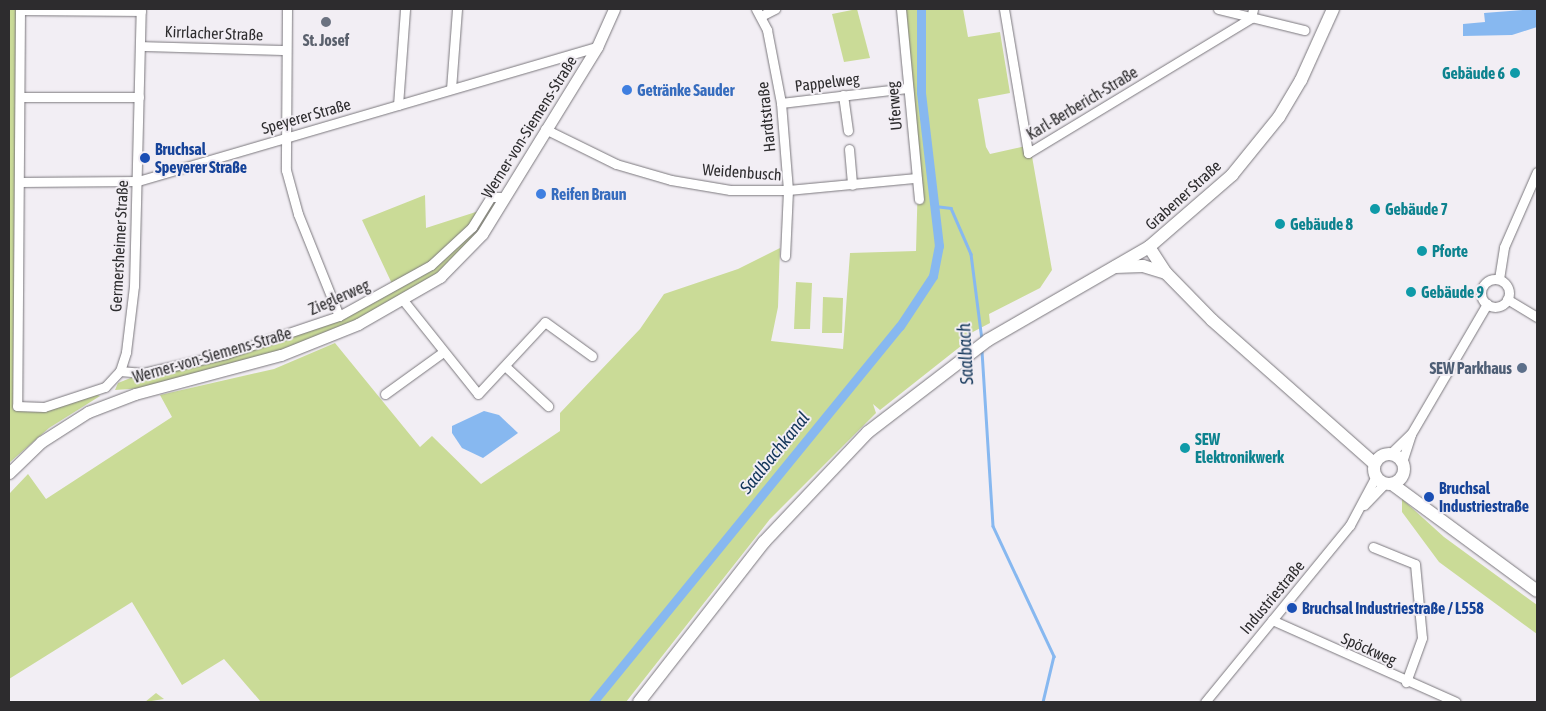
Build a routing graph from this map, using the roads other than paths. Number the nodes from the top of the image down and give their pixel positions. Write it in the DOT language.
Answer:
graph roads {
  1 [pos="287,9"];
  2 [pos="405,9"];
  3 [pos="457,9"];
  4 [pos="614,9"];
  5 [pos="774,9"];
  6 [pos="901,9"];
  7 [pos="1004,9"];
  8 [pos="1218,9"];
  9 [pos="1333,9"];
  10 [pos="20,10"];
  11 [pos="141,10"];
  12 [pos="759,13"];
  13 [pos="1252,13"];
  14 [pos="1304,30"];
  15 [pos="141,46"];
  16 [pos="597,47"];
  17 [pos="286,50"];
  18 [pos="907,88"];
  19 [pos="451,89"];
  20 [pos="843,94"];
  21 [pos="20,97"];
  22 [pos="139,97"];
  23 [pos="781,103"];
  24 [pos="398,105"];
  25 [pos="545,129"];
  26 [pos="848,131"];
  27 [pos="284,138"];
  28 [pos="848,149"];
  29 [pos="1537,172"];
  30 [pos="916,178"];
  31 [pos="138,181"];
  32 [pos="19,182"];
  33 [pos="852,185"];
  34 [pos="788,190"];
  35 [pos="505,196"];
  36 [pos="919,200"];
  37 [pos="1149,247"];
  38 [pos="784,256"];
  39 [pos="1113,267"];
  40 [pos="1166,273"];
  41 [pos="1498,279"];
  42 [pos="1507,299"];
  43 [pos="403,300"];
  44 [pos="1487,304"];
  45 [pos="339,316"];
  46 [pos="1537,317"];
  47 [pos="443,352"];
  48 [pos="592,356"];
  49 [pos="505,366"];
  50 [pos="120,372"];
  51 [pos="105,387"];
  52 [pos="385,394"];
  53 [pos="111,402"];
  54 [pos="548,406"];
  55 [pos="1411,434"];
  56 [pos="1402,462"];
  57 [pos="1386,471"];
  58 [pos="9,473"];
  59 [pos="1374,547"];
  60 [pos="1537,591"];
  61 [pos="1272,620"];
  62 [pos="1406,682"];
  63 [pos="639,702"];
  64 [pos="1205,702"];
  65 [pos="1456,702"];
  1 -- 17 [label="street"];
  2 -- 24 [label="street"];
  3 -- 19 [label="street"];
  4 -- 16 [label="main road, Werner-von-Siemens-Straße"];
  5 -- 12 [label="street"];
  6 -- 18 [label="street, Uferweg"];
  7 -- 13 [label="street, Karl-Berberich-Straße"];
  8 -- 13 [label="street"];
  9 -- 37 [label="main road, Grabener Straße"];
  10 -- 11 [label="street"];
  10 -- 21 [label="street"];
  11 -- 15 [label="street, Germersheimer Straße"];
  12 -- 23 [label="street, Hardtstraße"];
  13 -- 14 [label="street"];
  15 -- 17 [label="street, Kirrlacher Straße"];
  15 -- 22 [label="street, Germersheimer Straße"];
  16 -- 19 [label="street, Speyerer Straße"];
  16 -- 25 [label="main road, Werner-von-Siemens-Straße"];
  17 -- 27 [label="street"];
  18 -- 20 [label="street, Pappelweg"];
  18 -- 30 [label="street, Uferweg"];
  19 -- 24 [label="street, Speyerer Straße"];
  20 -- 23 [label="street, Pappelweg"];
  20 -- 26 [label="street"];
  21 -- 22 [label="street"];
  21 -- 32 [label="street"];
  22 -- 31 [label="street, Germersheimer Straße"];
  23 -- 34 [label="street, Hardtstraße"];
  24 -- 27 [label="street, Speyerer Straße"];
  25 -- 34 [label="street, Weidenbusch"];
  25 -- 35 [label="main road, Werner-von-Siemens-Straße"];
  27 -- 31 [label="street, Speyerer Straße"];
  27 -- 45 [label="street"];
  28 -- 33 [label="street"];
  29 -- 41 [label="street"];
  30 -- 33 [label="street, Weidenbusch"];
  30 -- 36 [label="street, Uferweg"];
  31 -- 32 [label="street, Speyerer Straße"];
  31 -- 50 [label="street, Germersheimer Straße"];
  32 -- 51 [label="street"];
  33 -- 34 [label="street, Weidenbusch"];
  34 -- 38 [label="street, Hardtstraße"];
  35 -- 43 [label="main road, Werner-von-Siemens-Straße"];
  35 -- 45 [label="street, Zieglerweg"];
  37 -- 39 [label="main road, Grabener Straße"];
  37 -- 40 [label="main road"];
  39 -- 40 [label="main road"];
  39 -- 63 [label="main road, Grabener Straße"];
  40 -- 57 [label="main road"];
  41 -- 42 [label="street"];
  41 -- 44 [label="street"];
  42 -- 44 [label="street"];
  42 -- 46 [label="street"];
  43 -- 47 [label="street"];
  43 -- 53 [label="main road, Werner-von-Siemens-Straße"];
  44 -- 55 [label="street"];
  45 -- 50 [label="street, Zieglerweg"];
  47 -- 49 [label="street"];
  47 -- 52 [label="street"];
  48 -- 49 [label="street"];
  49 -- 54 [label="street"];
  50 -- 51 [label="street"];
  51 -- 53 [label="street"];
  53 -- 58 [label="main road, Werner-von-Siemens-Straße"];
  55 -- 56 [label="street"];
  55 -- 57 [label="street"];
  56 -- 57 [label="main road"];
  57 -- 60 [label="main road"];
  57 -- 61 [label="street, Industriestraße"];
  59 -- 62 [label="street"];
  61 -- 62 [label="street, Spöckweg"];
  61 -- 64 [label="street, Industriestraße"];
  62 -- 65 [label="street, Spöckweg"];
}
